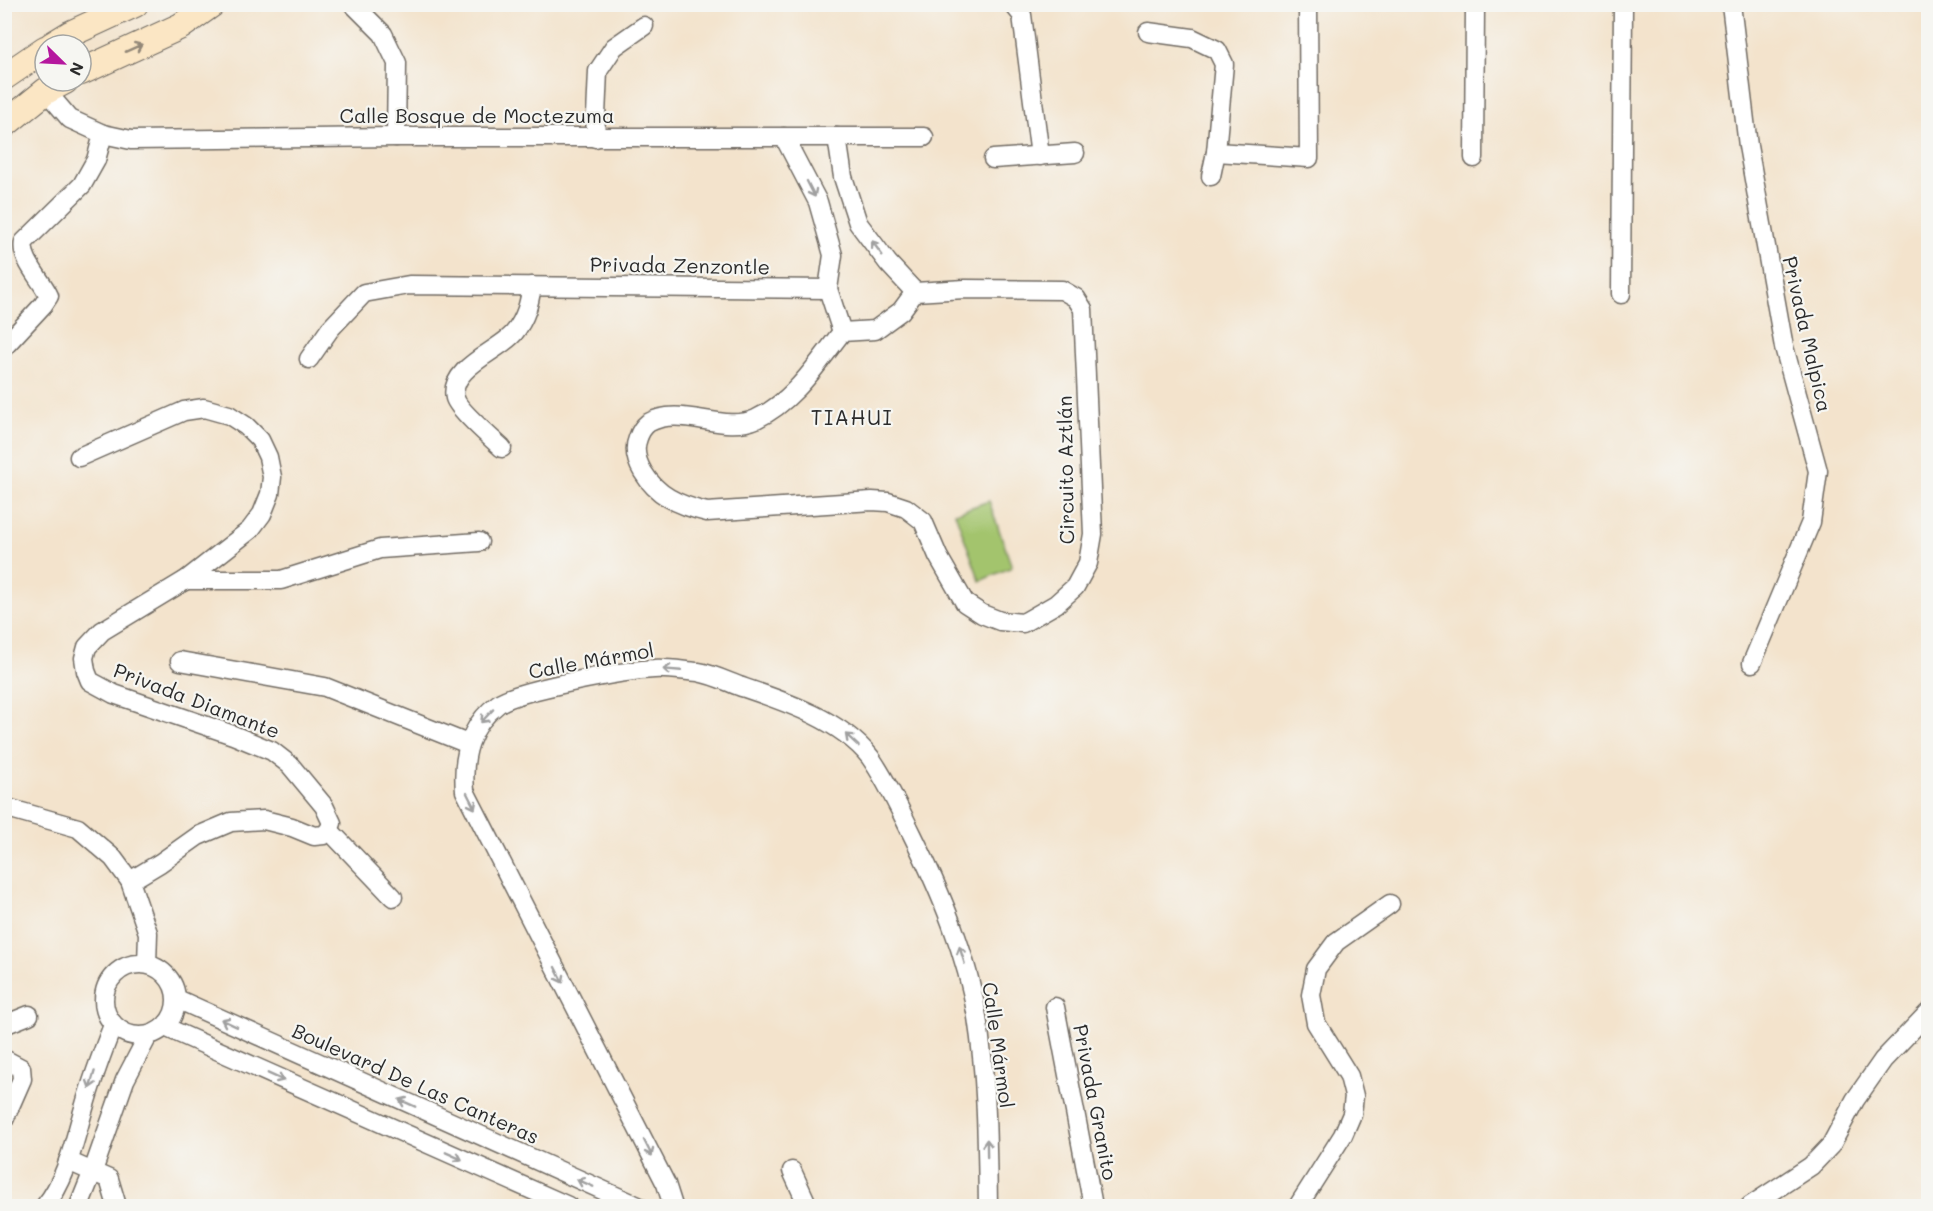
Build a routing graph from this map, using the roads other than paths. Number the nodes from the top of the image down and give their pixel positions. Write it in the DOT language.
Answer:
graph roads {
  1 [pos="135,4"];
  2 [pos="212,4"];
  3 [pos="353,4"];
  4 [pos="1013,4"];
  5 [pos="1308,4"];
  6 [pos="1474,4"];
  7 [pos="1623,4"];
  8 [pos="1731,4"];
  9 [pos="644,26"];
  10 [pos="1148,32"];
  11 [pos="72,33"];
  12 [pos="33,57"];
  13 [pos="93,66"];
  14 [pos="4,77"];
  15 [pos="46,93"];
  16 [pos="58,93"];
  17 [pos="4,124"];
  18 [pos="103,134"];
  19 [pos="924,136"];
  20 [pos="396,137"];
  21 [pos="784,137"];
  22 [pos="837,137"];
  23 [pos="595,138"];
  24 [pos="1075,153"];
  25 [pos="1216,153"];
  26 [pos="1040,156"];
  27 [pos="1474,158"];
  28 [pos="993,159"];
  29 [pos="1211,176"];
  30 [pos="532,286"];
  31 [pos="828,289"];
  32 [pos="915,292"];
  33 [pos="1621,294"];
  34 [pos="842,332"];
  35 [pos="4,347"];
  36 [pos="309,359"];
  37 [pos="502,448"];
  38 [pos="79,457"];
  39 [pos="479,542"];
  40 [pos="186,580"];
  41 [pos="180,661"];
  42 [pos="1752,663"];
  43 [pos="468,744"];
  44 [pos="4,807"];
  45 [pos="329,830"];
  46 [pos="130,881"];
  47 [pos="393,897"];
  48 [pos="1390,904"];
  49 [pos="147,964"];
  50 [pos="177,999"];
  51 [pos="1055,1007"];
  52 [pos="1929,1013"];
  53 [pos="29,1015"];
  54 [pos="4,1025"];
  55 [pos="113,1025"];
  56 [pos="165,1027"];
  57 [pos="148,1036"];
  58 [pos="4,1059"];
  59 [pos="4,1120"];
  60 [pos="68,1161"];
  61 [pos="93,1171"];
  62 [pos="792,1171"];
  63 [pos="45,1206"];
  64 [pos="79,1206"];
  65 [pos="117,1206"];
  66 [pos="568,1206"];
  67 [pos="638,1206"];
  68 [pos="673,1206"];
  69 [pos="808,1206"];
  70 [pos="988,1206"];
  71 [pos="1093,1206"];
  72 [pos="1298,1206"];
  73 [pos="1750,1206"];
  1 -- 11 [label="street"];
  13 -- 2 [label="street, one-way"];
  3 -- 20 [label="street"];
  4 -- 26 [label="street"];
  5 -- 25 [label="street"];
  6 -- 27 [label="street"];
  7 -- 33 [label="street"];
  8 -- 42 [label="street, Privada Malpica"];
  9 -- 23 [label="street"];
  10 -- 25 [label="street"];
  12 -- 14 [label="street"];
  15 -- 17 [label="street"];
  16 -- 18 [label="street, Calle Bosque de Moctezuma"];
  18 -- 20 [label="street, Calle Bosque de Moctezuma"];
  18 -- 35 [label="street"];
  19 -- 22 [label="street, Calle Bosque de Moctezuma"];
  20 -- 23 [label="street, Calle Bosque de Moctezuma"];
  21 -- 22 [label="street, Calle Bosque de Moctezuma"];
  21 -- 23 [label="street, Calle Bosque de Moctezuma"];
  21 -- 31 [label="street, one-way"];
  32 -- 22 [label="street, one-way"];
  24 -- 26 [label="street"];
  25 -- 29 [label="street"];
  26 -- 28 [label="street"];
  30 -- 31 [label="street, Privada Zenzontle"];
  30 -- 36 [label="street, Privada Zenzontle"];
  30 -- 37 [label="street"];
  31 -- 34 [label="street"];
  32 -- 34 [label="street"];
  32 -- 34 [label="street, Circuito Aztlán"];
  38 -- 40 [label="street, Privada Diamante"];
  39 -- 40 [label="street"];
  40 -- 45 [label="street, Privada Diamante"];
  41 -- 43 [label="street"];
  43 -- 68 [label="street, Calle Mármol, one-way"];
  70 -- 43 [label="street, Calle Mármol, one-way"];
  44 -- 46 [label="street"];
  45 -- 46 [label="street"];
  45 -- 47 [label="street, Privada Diamante"];
  46 -- 49 [label="street"];
  48 -- 72 [label="street"];
  49 -- 50 [label="street"];
  49 -- 55 [label="street"];
  50 -- 56 [label="street"];
  67 -- 50 [label="street, Boulevard De Las Canteras, one-way"];
  51 -- 71 [label="street, Privada Granito"];
  52 -- 73 [label="street"];
  53 -- 54 [label="street"];
  55 -- 57 [label="street"];
  55 -- 60 [label="street, one-way"];
  56 -- 57 [label="street"];
  56 -- 66 [label="street, one-way"];
  57 -- 61 [label="street"];
  58 -- 59 [label="street"];
  60 -- 61 [label="street"];
  60 -- 63 [label="street"];
  61 -- 64 [label="street"];
  61 -- 65 [label="street"];
  62 -- 69 [label="street"];
}
